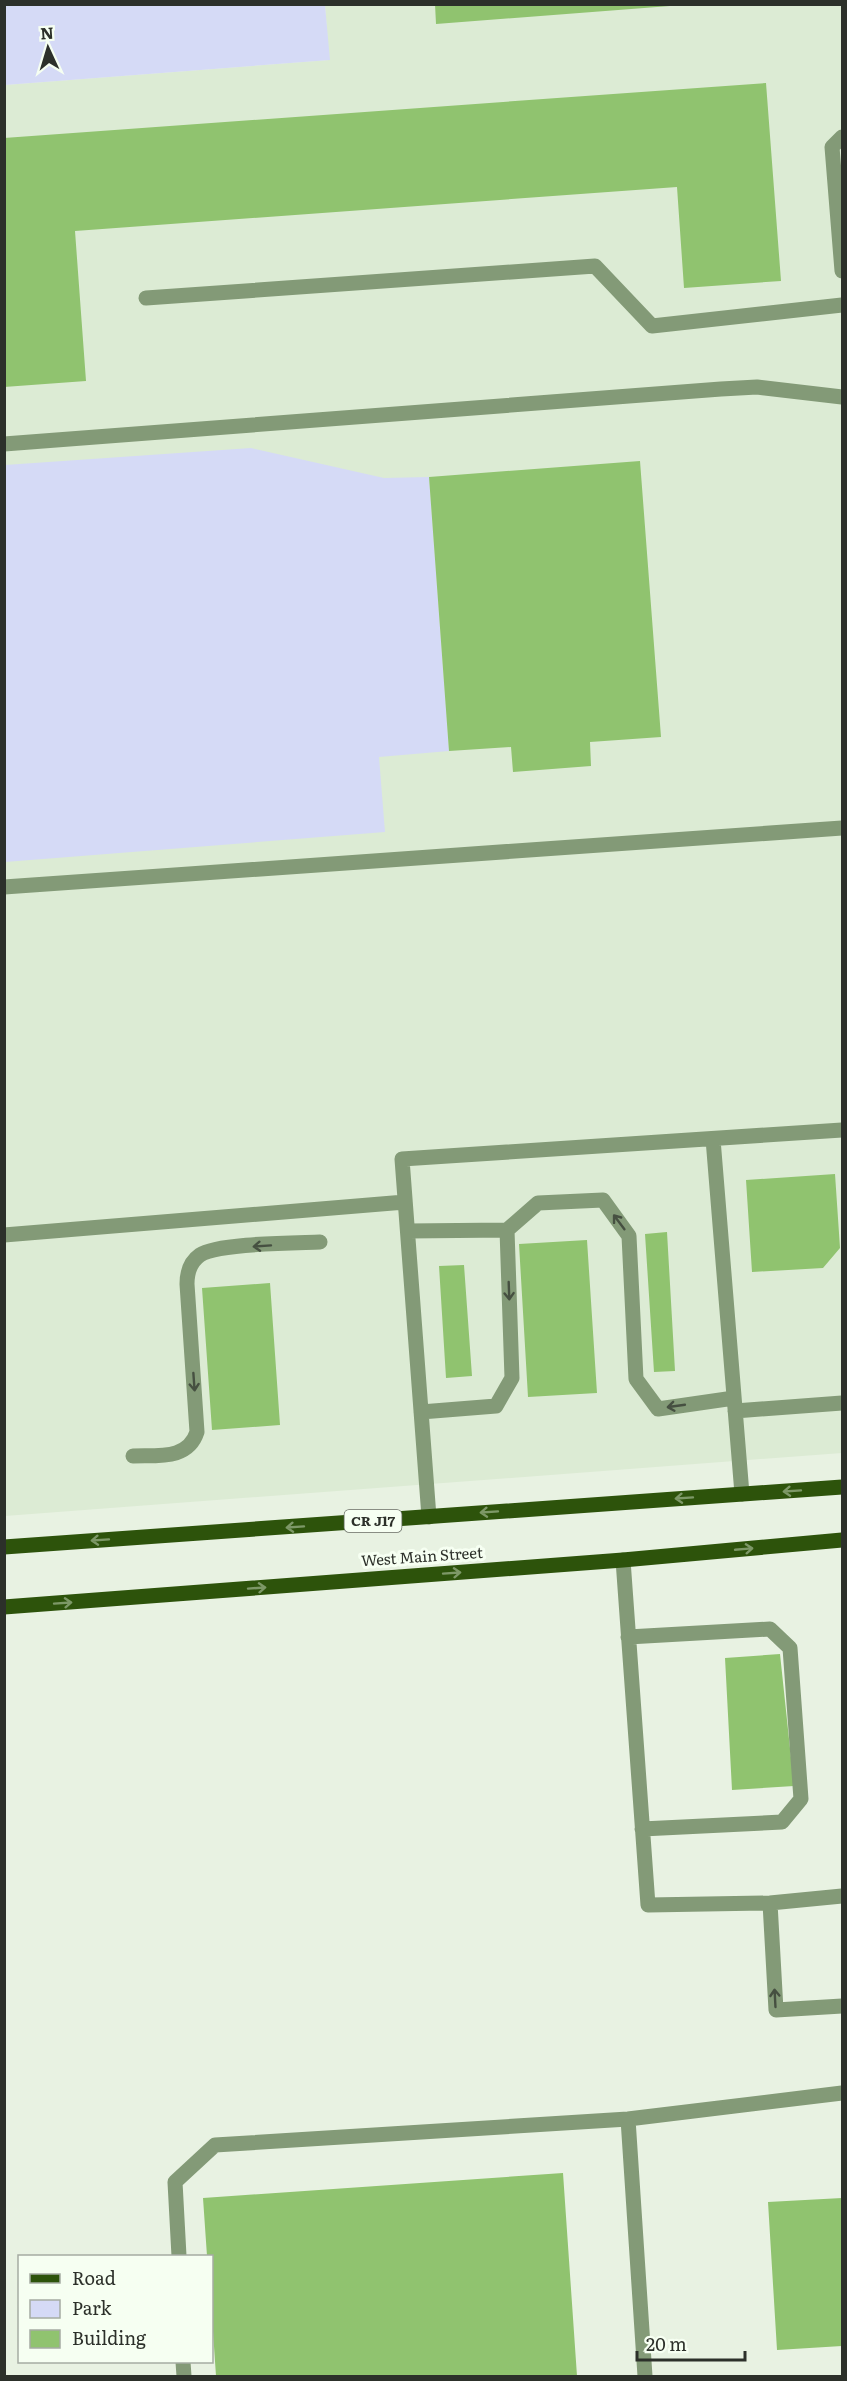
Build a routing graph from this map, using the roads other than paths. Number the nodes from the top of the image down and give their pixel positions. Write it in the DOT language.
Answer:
graph roads {
  1 [pos="843,137"];
  2 [pos="843,271"];
  3 [pos="146,298"];
  4 [pos="843,305"];
  5 [pos="843,397"];
  6 [pos="4,444"];
  7 [pos="843,828"];
  8 [pos="4,887"];
  9 [pos="843,1130"];
  10 [pos="713,1139"];
  11 [pos="405,1202"];
  12 [pos="507,1230"];
  13 [pos="408,1231"];
  14 [pos="4,1235"];
  15 [pos="320,1242"];
  16 [pos="843,1403"];
  17 [pos="735,1405"];
  18 [pos="421,1412"];
  19 [pos="133,1456"];
  20 [pos="843,1487"];
  21 [pos="742,1494"];
  22 [pos="429,1517"];
  23 [pos="843,1540"];
  24 [pos="4,1547"];
  25 [pos="623,1560"];
  26 [pos="4,1607"];
  27 [pos="628,1637"];
  28 [pos="642,1829"];
  29 [pos="843,1896"];
  30 [pos="770,1903"];
  31 [pos="843,2006"];
  32 [pos="843,2093"];
  33 [pos="628,2119"];
  34 [pos="179,2255"];
  35 [pos="645,2376"];
  1 -- 2 [label="lane"];
  3 -- 4 [label="lane"];
  5 -- 6 [label="lane"];
  7 -- 8 [label="lane"];
  9 -- 10 [label="lane"];
  10 -- 11 [label="lane"];
  10 -- 17 [label="lane"];
  11 -- 13 [label="lane"];
  11 -- 14 [label="lane"];
  12 -- 13 [label="lane"];
  17 -- 12 [label="lane, one-way"];
  12 -- 18 [label="lane, one-way"];
  13 -- 18 [label="lane"];
  15 -- 19 [label="lane, one-way"];
  16 -- 17 [label="lane"];
  17 -- 21 [label="lane"];
  18 -- 22 [label="lane"];
  20 -- 21 [label="main road, CR J17, one-way"];
  21 -- 22 [label="main road, CR J17, one-way"];
  22 -- 24 [label="main road, CR J17, one-way"];
  25 -- 23 [label="main road, West Main Street, one-way"];
  26 -- 25 [label="main road, West Main Street, one-way"];
  25 -- 27 [label="lane"];
  27 -- 28 [label="lane"];
  27 -- 28 [label="lane"];
  28 -- 30 [label="lane"];
  29 -- 30 [label="lane"];
  31 -- 30 [label="lane, one-way"];
  32 -- 33 [label="lane"];
  33 -- 34 [label="lane"];
  33 -- 35 [label="lane"];
}
